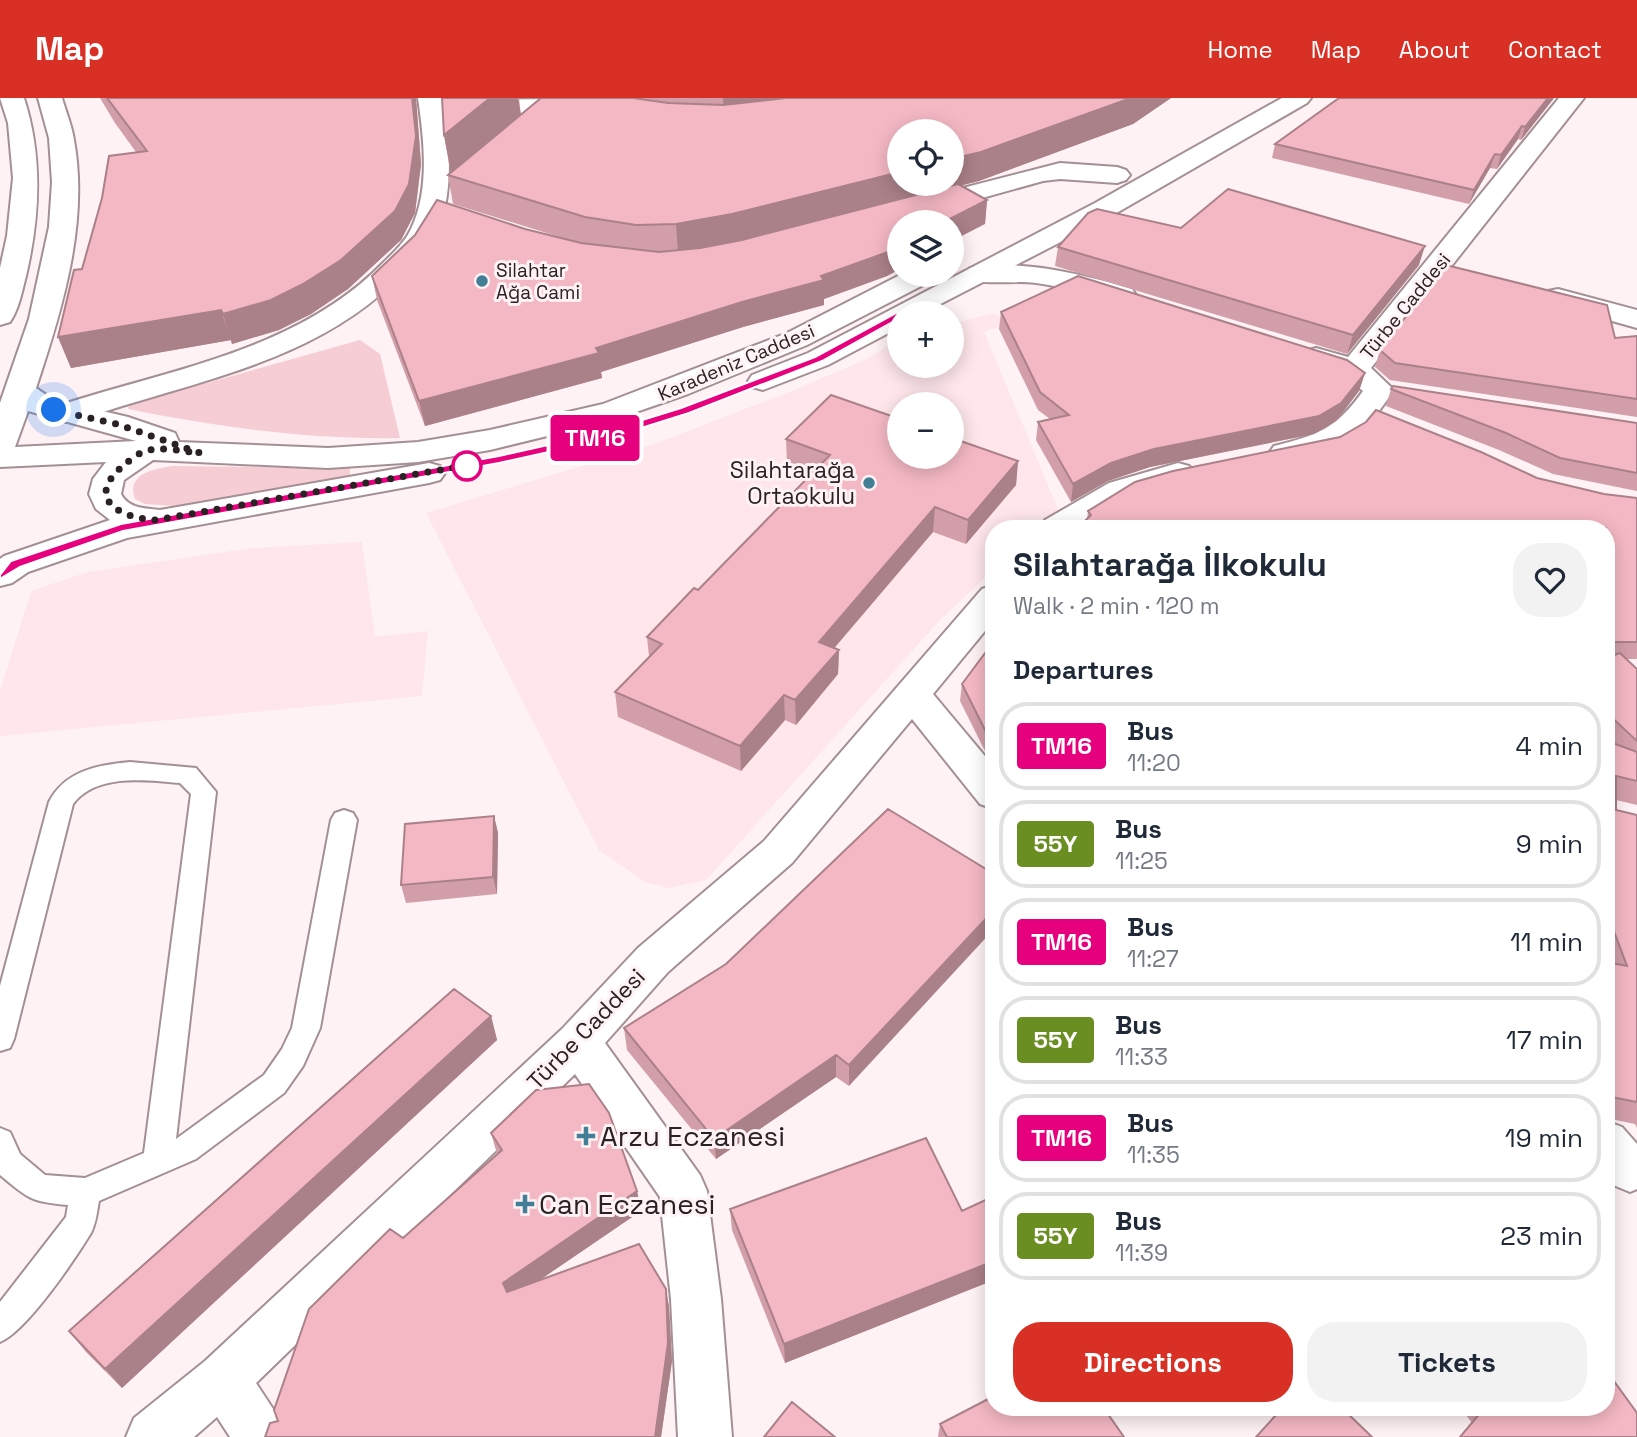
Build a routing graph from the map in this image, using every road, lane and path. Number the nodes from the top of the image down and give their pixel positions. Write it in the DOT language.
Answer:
graph roads {
  1 [pos="12,98"];
  2 [pos="50,98"];
  3 [pos="1252,98"];
  4 [pos="1299,98"];
  5 [pos="1572,98"];
  6 [pos="559,101"];
  7 [pos="431,103"];
  8 [pos="610,113"];
  9 [pos="524,130"];
  10 [pos="1117,175"];
  11 [pos="461,182"];
  12 [pos="1069,200"];
  13 [pos="909,210"];
  14 [pos="442,212"];
  15 [pos="1044,239"];
  16 [pos="980,274"];
  17 [pos="1065,278"];
  18 [pos="898,287"];
  19 [pos="1534,293"];
  20 [pos="927,301"];
  21 [pos="1144,303"];
  22 [pos="0,316"];
  23 [pos="1637,319"];
  24 [pos="887,322"];
  25 [pos="1288,348"];
  26 [pos="1354,369"];
  27 [pos="18,390"];
  28 [pos="68,413"];
  29 [pos="0,445"];
  30 [pos="148,450"];
  31 [pos="200,453"];
  32 [pos="0,457"];
  33 [pos="1258,458"];
  34 [pos="1208,467"];
  35 [pos="156,520"];
  36 [pos="1070,520"];
  37 [pos="0,575"];
  38 [pos="985,608"];
  39 [pos="912,694"];
  40 [pos="985,783"];
  41 [pos="344,820"];
  42 [pos="0,1039"];
  43 [pos="578,1042"];
  44 [pos="0,1141"];
  45 [pos="158,1162"];
  46 [pos="85,1192"];
  47 [pos="0,1326"];
  48 [pos="223,1379"];
  49 [pos="153,1437"];
  50 [pos="260,1437"];
  51 [pos="705,1437"];
  1 -- 22 [label="main road"];
  2 -- 27 [label="main road"];
  3 -- 10 [label="main road"];
  4 -- 15 [label="main road, Karadeniz Caddesi"];
  5 -- 26 [label="main road, Türbe Caddesi"];
  6 -- 7 [label="main road"];
  6 -- 8 [label="main road"];
  6 -- 9 [label="main road"];
  7 -- 14 [label="main road"];
  10 -- 12 [label="main road"];
  10 -- 13 [label="main road"];
  11 -- 14 [label="main road"];
  14 -- 28 [label="main road"];
  15 -- 16 [label="main road, Karadeniz Caddesi"];
  15 -- 17 [label="main road"];
  16 -- 17 [label="main road"];
  16 -- 20 [label="main road, Karadeniz Caddesi"];
  17 -- 21 [label="main road"];
  18 -- 31 [label="main road, Karadeniz Caddesi"];
  19 -- 23 [label="main road"];
  24 -- 35 [label="main road, Karadeniz Caddesi"];
  25 -- 26 [label="main road"];
  26 -- 33 [label="main road, Türbe Caddesi"];
  27 -- 28 [label="main road"];
  27 -- 29 [label="main road"];
  28 -- 31 [label="main road"];
  30 -- 31 [label="main road, Karadeniz Caddesi"];
  30 -- 32 [label="main road, Karadeniz Caddesi"];
  30 -- 35 [label="main road"];
  34 -- 36 [label="main road"];
  35 -- 37 [label="main road, Karadeniz Caddesi"];
  38 -- 39 [label="main road, Türbe Caddesi"];
  39 -- 40 [label="main road"];
  39 -- 43 [label="main road, Türbe Caddesi"];
  41 -- 45 [label="lane"];
  42 -- 45 [label="lane"];
  43 -- 48 [label="main road, Türbe Caddesi"];
  43 -- 51 [label="main road"];
  44 -- 46 [label="lane"];
  45 -- 46 [label="lane"];
  46 -- 47 [label="lane"];
  48 -- 49 [label="main road, Türbe Caddesi"];
  48 -- 50 [label="main road"];
}
